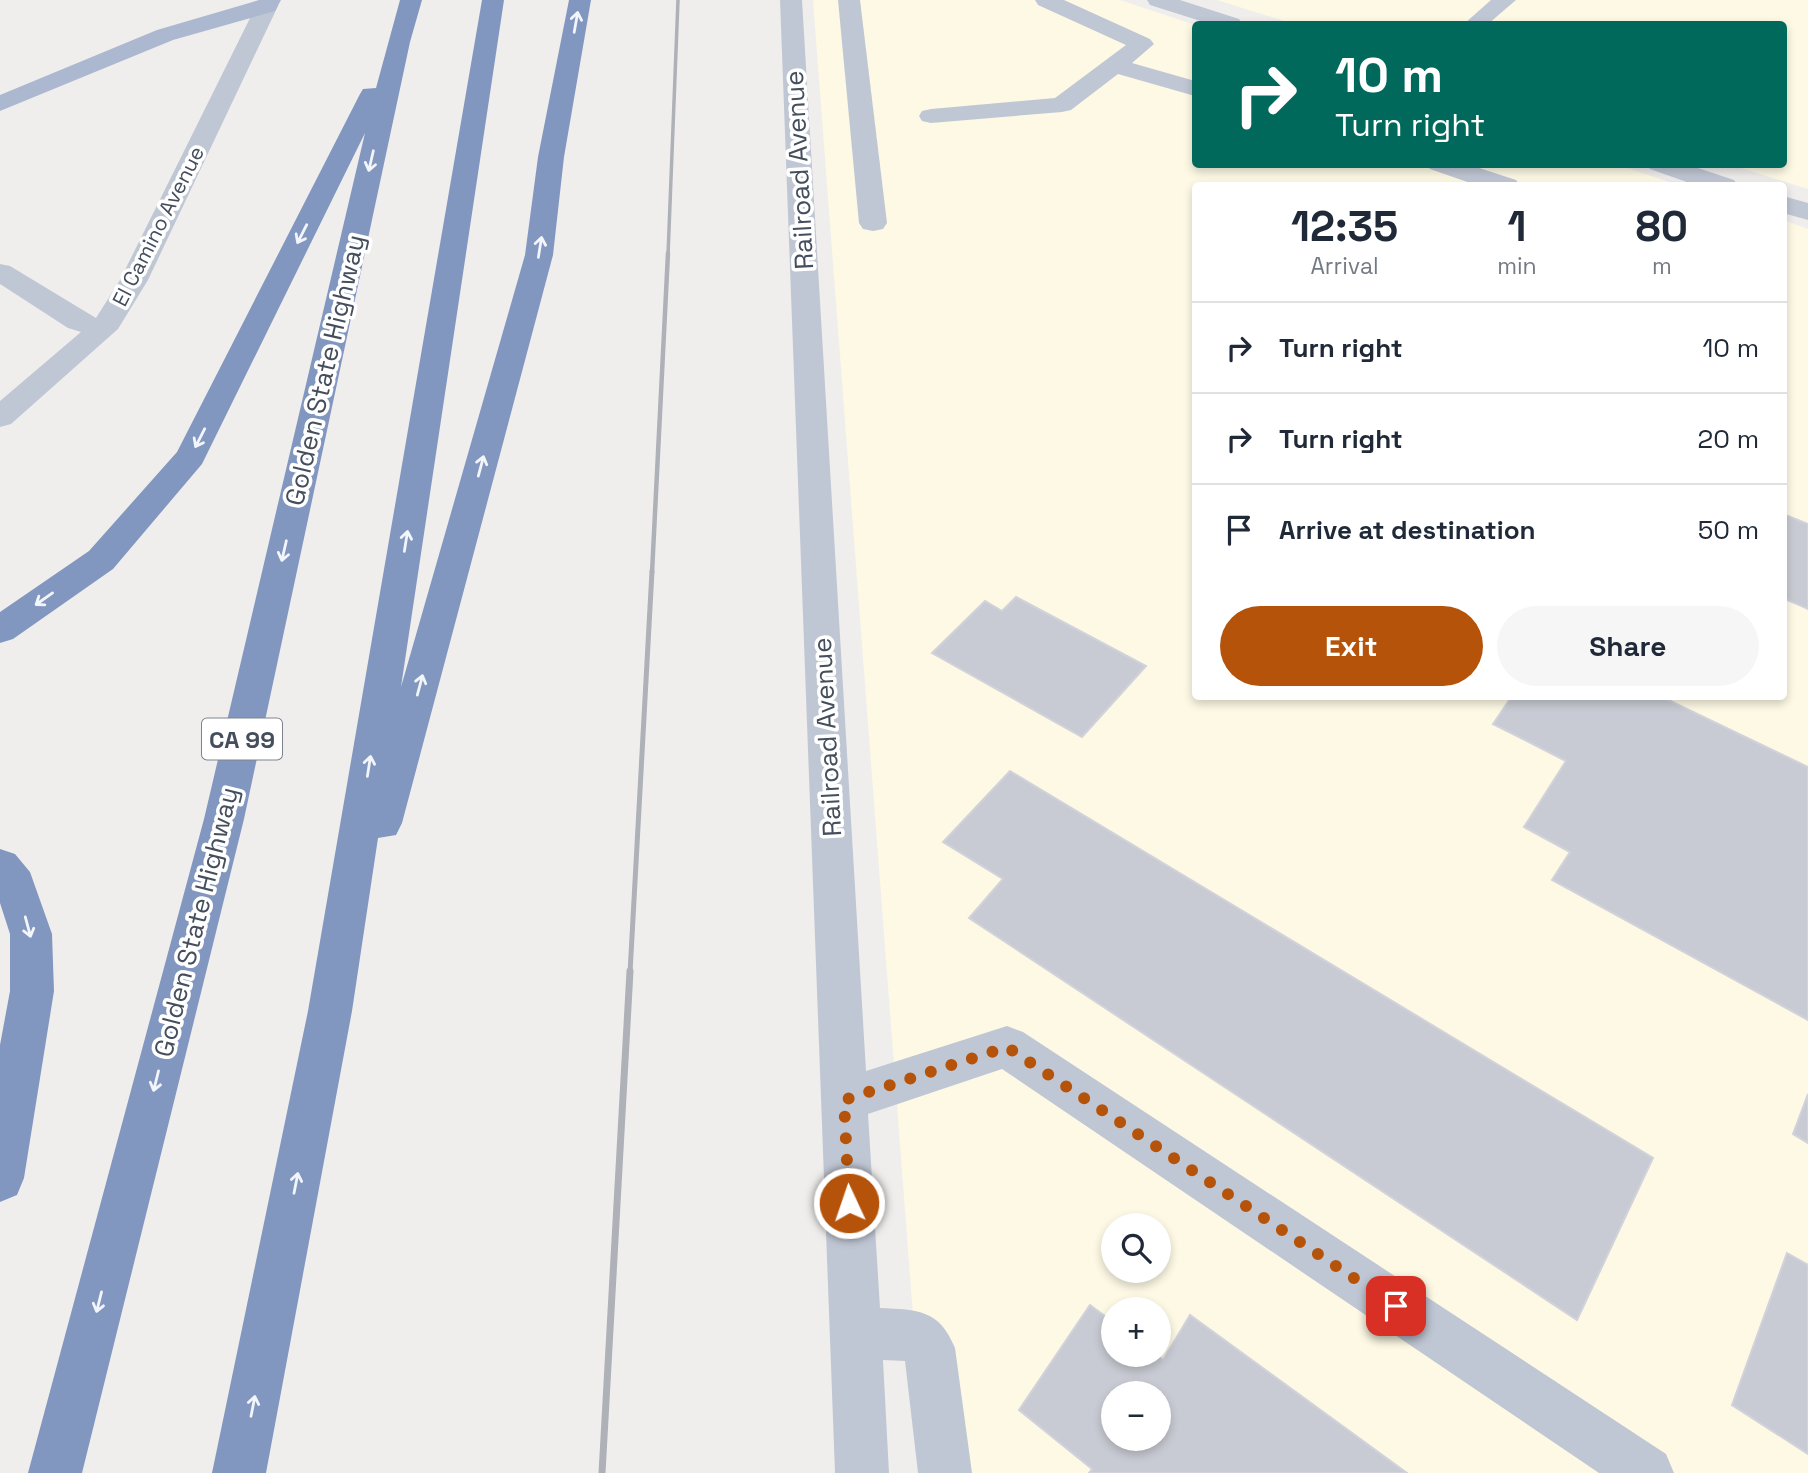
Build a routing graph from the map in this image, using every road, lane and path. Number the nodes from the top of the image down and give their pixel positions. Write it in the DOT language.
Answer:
graph roads {
  1 [pos="411,0"];
  2 [pos="493,0"];
  3 [pos="580,0"];
  4 [pos="791,0"];
  5 [pos="849,0"];
  6 [pos="1046,0"];
  7 [pos="1158,0"];
  8 [pos="1506,0"];
  9 [pos="269,3"];
  10 [pos="1222,21"];
  11 [pos="1479,21"];
  12 [pos="398,42"];
  13 [pos="1114,65"];
  14 [pos="1192,88"];
  15 [pos="0,104"];
  16 [pos="930,116"];
  17 [pos="1451,168"];
  18 [pos="1672,168"];
  19 [pos="1494,182"];
  20 [pos="1713,182"];
  21 [pos="1787,205"];
  22 [pos="1808,212"];
  23 [pos="873,223"];
  24 [pos="0,272"];
  25 [pos="103,329"];
  26 [pos="0,417"];
  27 [pos="0,630"];
  28 [pos="0,866"];
  29 [pos="330,1011"];
  30 [pos="844,1100"];
  31 [pos="0,1178"];
  32 [pos="855,1333"];
  33 [pos="55,1473"];
  34 [pos="239,1473"];
  35 [pos="862,1473"];
  36 [pos="945,1473"];
  37 [pos="1647,1473"];
  1 -- 12 [label="highway, Golden State Highway / CA 99"];
  29 -- 2 [label="highway, one-way"];
  29 -- 3 [label="highway, one-way"];
  4 -- 30 [label="street, Railroad Avenue"];
  5 -- 23 [label="street"];
  6 -- 13 [label="street"];
  7 -- 10 [label="street"];
  8 -- 11 [label="street"];
  9 -- 15 [label="main road"];
  9 -- 25 [label="street, El Camino Avenue"];
  12 -- 27 [label="highway, one-way"];
  12 -- 33 [label="highway, Golden State Highway / CA 99, one-way"];
  13 -- 14 [label="street"];
  13 -- 16 [label="street"];
  17 -- 19 [label="street"];
  18 -- 20 [label="street"];
  21 -- 22 [label="street"];
  24 -- 25 [label="street"];
  25 -- 26 [label="street, El Camino Avenue"];
  28 -- 31 [label="highway, one-way"];
  34 -- 29 [label="highway, one-way"];
  30 -- 32 [label="street, Railroad Avenue"];
  30 -- 37 [label="street"];
  32 -- 35 [label="street, Railroad Avenue"];
  32 -- 36 [label="street"];
}
